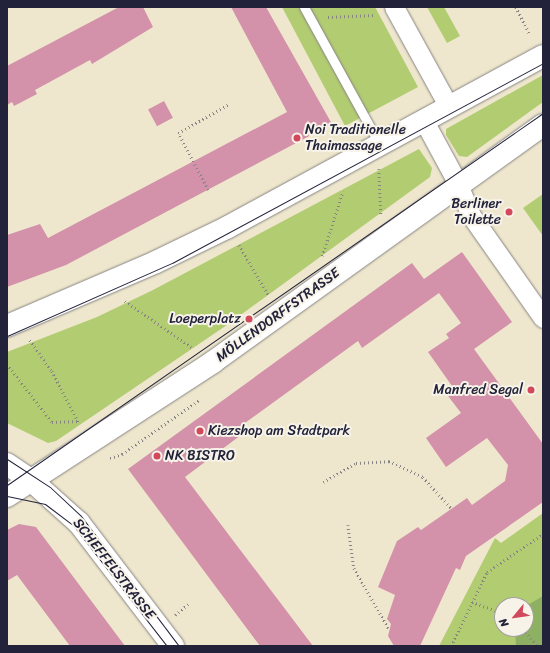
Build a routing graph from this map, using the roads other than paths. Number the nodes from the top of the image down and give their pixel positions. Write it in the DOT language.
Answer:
graph roads {
  1 [pos="304,7"];
  2 [pos="396,11"];
  3 [pos="543,56"];
  4 [pos="449,107"];
  5 [pos="424,121"];
  6 [pos="543,125"];
  7 [pos="380,156"];
  8 [pos="458,184"];
  9 [pos="543,318"];
  10 [pos="7,326"];
  11 [pos="7,464"];
  12 [pos="32,481"];
  13 [pos="7,496"];
  14 [pos="173,646"];
  1 -- 7 [label="lane"];
  2 -- 4 [label="street"];
  3 -- 4 [label="main road"];
  4 -- 5 [label="main road"];
  5 -- 7 [label="main road"];
  5 -- 8 [label="street"];
  6 -- 8 [label="main road, MÖLLENDORFFSTRASSE"];
  7 -- 10 [label="main road"];
  8 -- 9 [label="street"];
  8 -- 12 [label="main road, MÖLLENDORFFSTRASSE"];
  11 -- 12 [label="main road"];
  12 -- 13 [label="main road, MÖLLENDORFFSTRASSE"];
  12 -- 14 [label="main road, SCHEFFELSTRASSE"];
}
